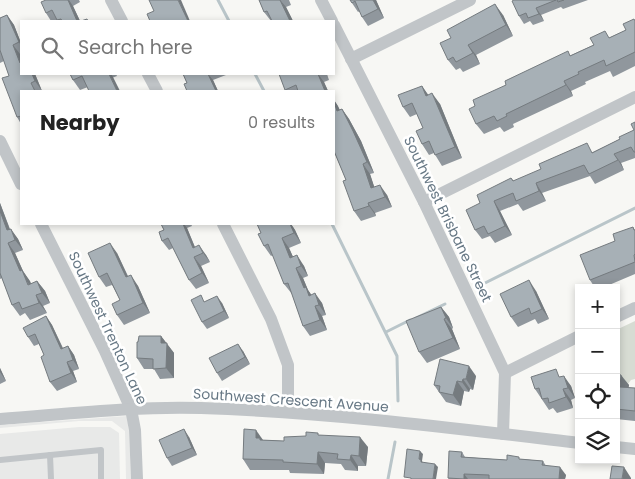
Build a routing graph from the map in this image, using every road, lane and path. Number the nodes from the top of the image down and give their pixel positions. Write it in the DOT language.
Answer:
graph roads {
  1 [pos="111,0"];
  2 [pos="321,0"];
  3 [pos="470,0"];
  4 [pos="121,20"];
  5 [pos="331,20"];
  6 [pos="335,27"];
  7 [pos="351,59"];
  8 [pos="149,75"];
  9 [pos="156,90"];
  10 [pos="635,97"];
  11 [pos="0,142"];
  12 [pos="20,182"];
  13 [pos="424,202"];
  14 [pos="42,225"];
  15 [pos="224,225"];
  16 [pos="635,308"];
  17 [pos="620,315"];
  18 [pos="575,338"];
  19 [pos="505,373"];
  20 [pos="131,409"];
  21 [pos="288,412"];
  22 [pos="0,419"];
  23 [pos="503,434"];
  24 [pos="575,443"];
  25 [pos="620,448"];
  26 [pos="635,450"];
  27 [pos="50,455"];
  28 [pos="0,460"];
  29 [pos="50,479"];
  30 [pos="100,479"];
  31 [pos="137,479"];
  1 -- 4 [label="street"];
  2 -- 5 [label="street"];
  3 -- 7 [label="street"];
  6 -- 7 [label="street, Southwest Brisbane Street"];
  7 -- 13 [label="street, Southwest Brisbane Street"];
  8 -- 9 [label="street"];
  10 -- 13 [label="street"];
  11 -- 12 [label="street"];
  13 -- 19 [label="street, Southwest Brisbane Street"];
  14 -- 20 [label="street, Southwest Trenton Lane"];
  15 -- 21 [label="street"];
  16 -- 17 [label="street"];
  18 -- 19 [label="street"];
  19 -- 23 [label="street, Southwest Brisbane Street"];
  20 -- 21 [label="street, Southwest Crescent Avenue"];
  20 -- 22 [label="street, Southwest Crescent Avenue"];
  20 -- 31 [label="street, Southwest Trenton Lane"];
  21 -- 23 [label="street, Southwest Crescent Avenue"];
  23 -- 24 [label="street, Southwest Crescent Avenue"];
  25 -- 26 [label="street"];
  27 -- 28 [label="lane"];
  27 -- 29 [label="lane"];
  27 -- 30 [label="lane"];
}
